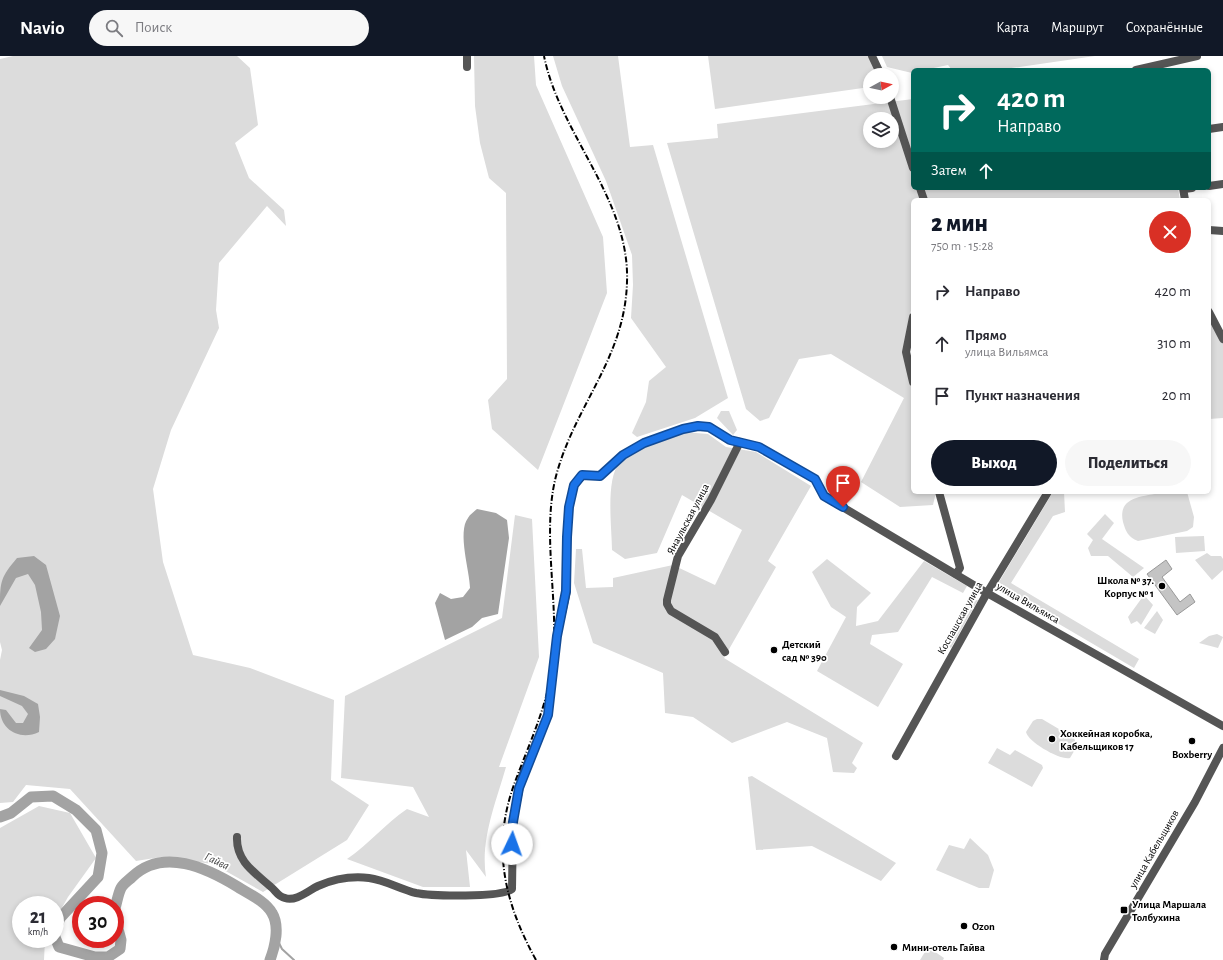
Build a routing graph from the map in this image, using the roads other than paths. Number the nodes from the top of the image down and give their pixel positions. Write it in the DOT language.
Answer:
graph roads {
  1 [pos="467,56"];
  2 [pos="872,56"];
  3 [pos="1197,56"];
  4 [pos="467,67"];
  5 [pos="1166,67"];
  6 [pos="877,68"];
  7 [pos="1156,68"];
  8 [pos="892,104"];
  9 [pos="1223,128"];
  10 [pos="1211,129"];
  11 [pos="911,162"];
  12 [pos="1223,184"];
  13 [pos="1211,186"];
  14 [pos="1211,230"];
  15 [pos="1223,231"];
  16 [pos="1211,316"];
  17 [pos="911,327"];
  18 [pos="1223,339"];
  19 [pos="911,373"];
  20 [pos="740,442"];
  21 [pos="940,494"];
  22 [pos="1047,494"];
  23 [pos="956,574"];
  24 [pos="987,592"];
  25 [pos="725,652"];
  26 [pos="1223,726"];
  27 [pos="1223,748"];
  28 [pos="896,756"];
  29 [pos="237,837"];
  30 [pos="1104,960"];
  1 -- 4 [label="street"];
  2 -- 6 [label="street"];
  3 -- 5 [label="street"];
  5 -- 7 [label="street"];
  8 -- 11 [label="street"];
  9 -- 10 [label="street"];
  12 -- 13 [label="street"];
  14 -- 15 [label="street"];
  16 -- 18 [label="street"];
  17 -- 19 [label="street"];
  20 -- 23 [label="street, улица Вильямса"];
  20 -- 25 [label="street, Янаульская улица"];
  20 -- 29 [label="street"];
  21 -- 23 [label="street"];
  22 -- 24 [label="street, Коспашская улица"];
  23 -- 24 [label="street, улица Вильямса"];
  24 -- 26 [label="street, улица Вильямса"];
  24 -- 28 [label="street, Коспашская улица"];
  27 -- 30 [label="street, улица Кабельщиков"];
}
